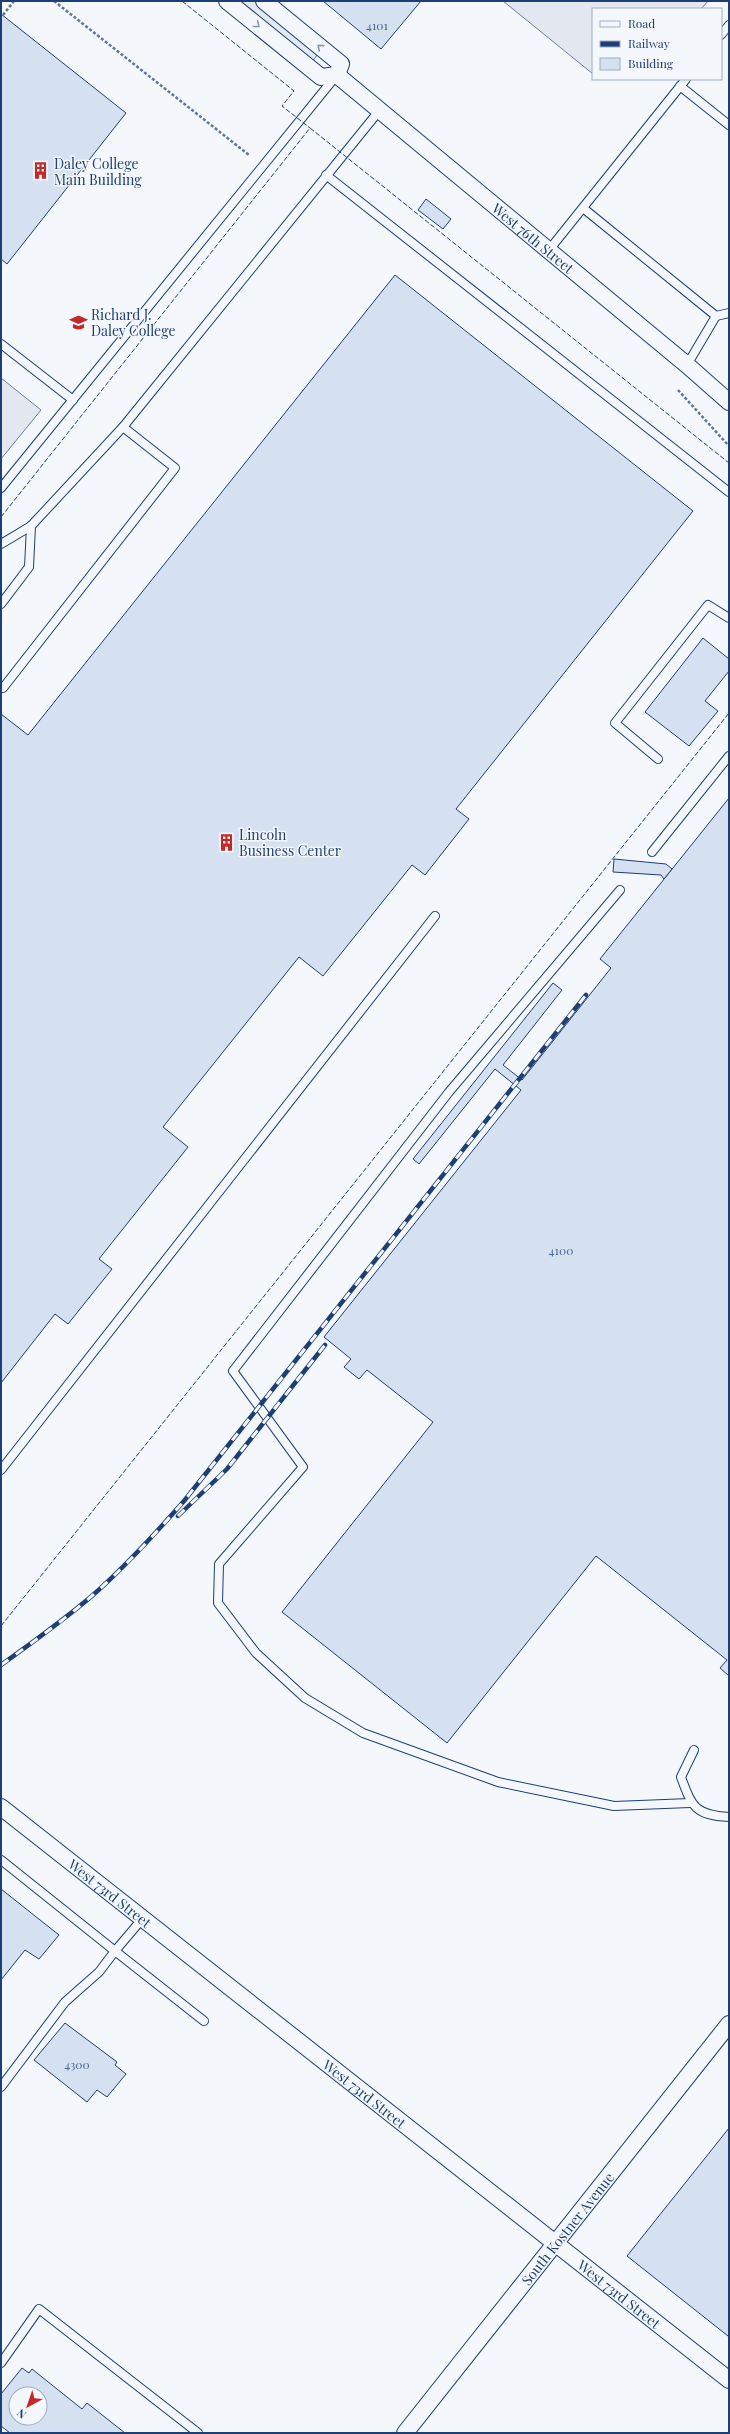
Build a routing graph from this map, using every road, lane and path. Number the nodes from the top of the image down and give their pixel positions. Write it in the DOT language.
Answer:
graph roads {
  1 [pos="14,1"];
  2 [pos="54,1"];
  3 [pos="227,1"];
  4 [pos="264,1"];
  5 [pos="3,15"];
  6 [pos="729,26"];
  7 [pos="722,34"];
  8 [pos="337,75"];
  9 [pos="685,80"];
  10 [pos="680,86"];
  11 [pos="379,110"];
  12 [pos="729,125"];
  13 [pos="249,155"];
  14 [pos="326,175"];
  15 [pos="583,208"];
  16 [pos="549,250"];
  17 [pos="729,313"];
  18 [pos="716,316"];
  19 [pos="1,344"];
  20 [pos="687,365"];
  21 [pos="678,390"];
  22 [pos="73,400"];
  23 [pos="729,402"];
  24 [pos="123,427"];
  25 [pos="729,446"];
  26 [pos="1,488"];
  27 [pos="729,492"];
  28 [pos="31,526"];
  29 [pos="1,544"];
  30 [pos="1,604"];
  31 [pos="729,618"];
  32 [pos="3,688"];
  33 [pos="729,756"];
  34 [pos="658,759"];
  35 [pos="652,852"];
  36 [pos="620,890"];
  37 [pos="435,916"];
  38 [pos="1,1470"];
  39 [pos="694,1750"];
  40 [pos="690,1804"];
  41 [pos="1,1807"];
  42 [pos="729,1817"];
  43 [pos="1,1860"];
  44 [pos="143,1918"];
  45 [pos="115,1951"];
  46 [pos="204,2021"];
  47 [pos="729,2024"];
  48 [pos="1,2087"];
  49 [pos="556,2243"];
  50 [pos="1,2363"];
  51 [pos="729,2380"];
  52 [pos="198,2433"];
  53 [pos="405,2433"];
  1 -- 5 [label="path"];
  2 -- 13 [label="path"];
  3 -- 8 [label="street, one-way"];
  8 -- 4 [label="street, one-way"];
  6 -- 7 [label="lane"];
  8 -- 11 [label="street, West 76th Street"];
  8 -- 22 [label="lane"];
  9 -- 10 [label="lane"];
  10 -- 12 [label="lane"];
  10 -- 15 [label="lane"];
  11 -- 14 [label="lane"];
  11 -- 16 [label="street, West 76th Street"];
  14 -- 24 [label="lane"];
  14 -- 27 [label="lane"];
  15 -- 16 [label="lane"];
  15 -- 18 [label="lane"];
  16 -- 20 [label="street, West 76th Street"];
  17 -- 18 [label="lane"];
  18 -- 20 [label="lane"];
  19 -- 22 [label="lane"];
  20 -- 23 [label="street, West 76th Street"];
  21 -- 25 [label="path"];
  22 -- 26 [label="lane"];
  24 -- 28 [label="lane"];
  24 -- 32 [label="lane"];
  28 -- 29 [label="lane"];
  28 -- 30 [label="lane"];
  31 -- 34 [label="lane"];
  33 -- 35 [label="lane"];
  36 -- 40 [label="lane"];
  37 -- 38 [label="lane"];
  39 -- 40 [label="lane"];
  40 -- 42 [label="lane"];
  41 -- 44 [label="street, West 73rd Street"];
  43 -- 45 [label="lane"];
  44 -- 45 [label="lane"];
  44 -- 49 [label="street, West 73rd Street"];
  45 -- 46 [label="lane"];
  45 -- 48 [label="lane"];
  47 -- 49 [label="street, South Kostner Avenue"];
  49 -- 51 [label="street, West 73rd Street"];
  49 -- 53 [label="street, South Kostner Avenue"];
  50 -- 52 [label="lane"];
}
